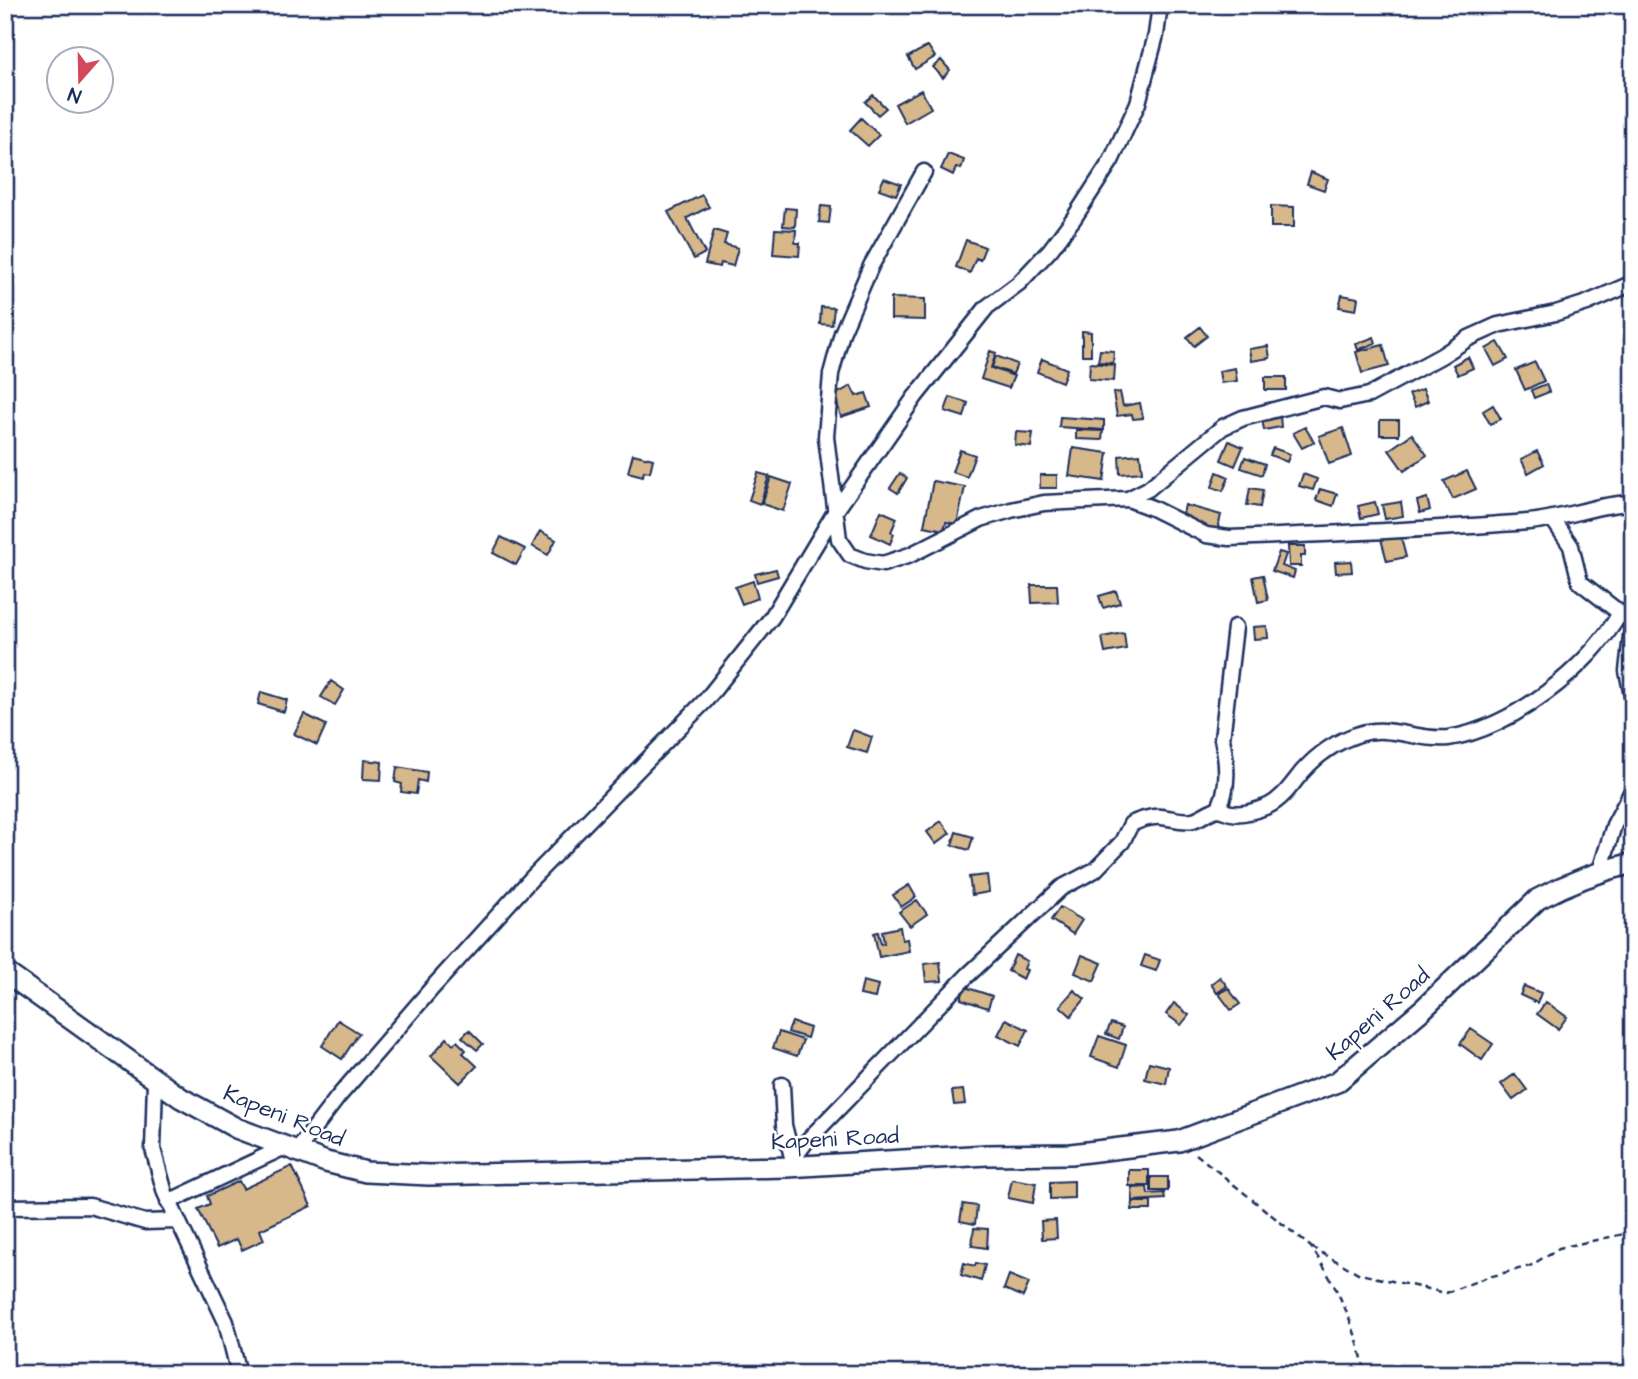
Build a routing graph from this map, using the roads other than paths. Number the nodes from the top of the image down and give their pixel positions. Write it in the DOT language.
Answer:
graph roads {
  1 [pos="1160,5"];
  2 [pos="924,172"];
  3 [pos="1633,283"];
  4 [pos="1128,499"];
  5 [pos="1633,503"];
  6 [pos="835,512"];
  7 [pos="1552,518"];
  8 [pos="1629,618"];
  9 [pos="1235,627"];
  10 [pos="1633,701"];
  11 [pos="1633,789"];
  12 [pos="1218,809"];
  13 [pos="1633,863"];
  14 [pos="1600,871"];
  15 [pos="5,972"];
  16 [pos="155,1082"];
  17 [pos="782,1085"];
  18 [pos="291,1149"];
  19 [pos="790,1164"];
  20 [pos="168,1202"];
  21 [pos="5,1208"];
  22 [pos="177,1221"];
  23 [pos="239,1374"];
  1 -- 6 [label="street"];
  2 -- 6 [label="street"];
  3 -- 4 [label="street"];
  4 -- 6 [label="street"];
  4 -- 7 [label="street"];
  5 -- 7 [label="street"];
  6 -- 18 [label="street"];
  7 -- 8 [label="street"];
  8 -- 10 [label="street"];
  8 -- 12 [label="street"];
  9 -- 12 [label="street"];
  11 -- 14 [label="street"];
  12 -- 19 [label="street"];
  13 -- 14 [label="main road, Kapeni Road"];
  14 -- 19 [label="main road, Kapeni Road"];
  15 -- 16 [label="main road, Kapeni Road"];
  16 -- 18 [label="main road, Kapeni Road"];
  16 -- 20 [label="street"];
  17 -- 19 [label="street"];
  18 -- 19 [label="main road, Kapeni Road"];
  18 -- 20 [label="street"];
  20 -- 22 [label="street"];
  21 -- 22 [label="street"];
  22 -- 23 [label="street"];
}
